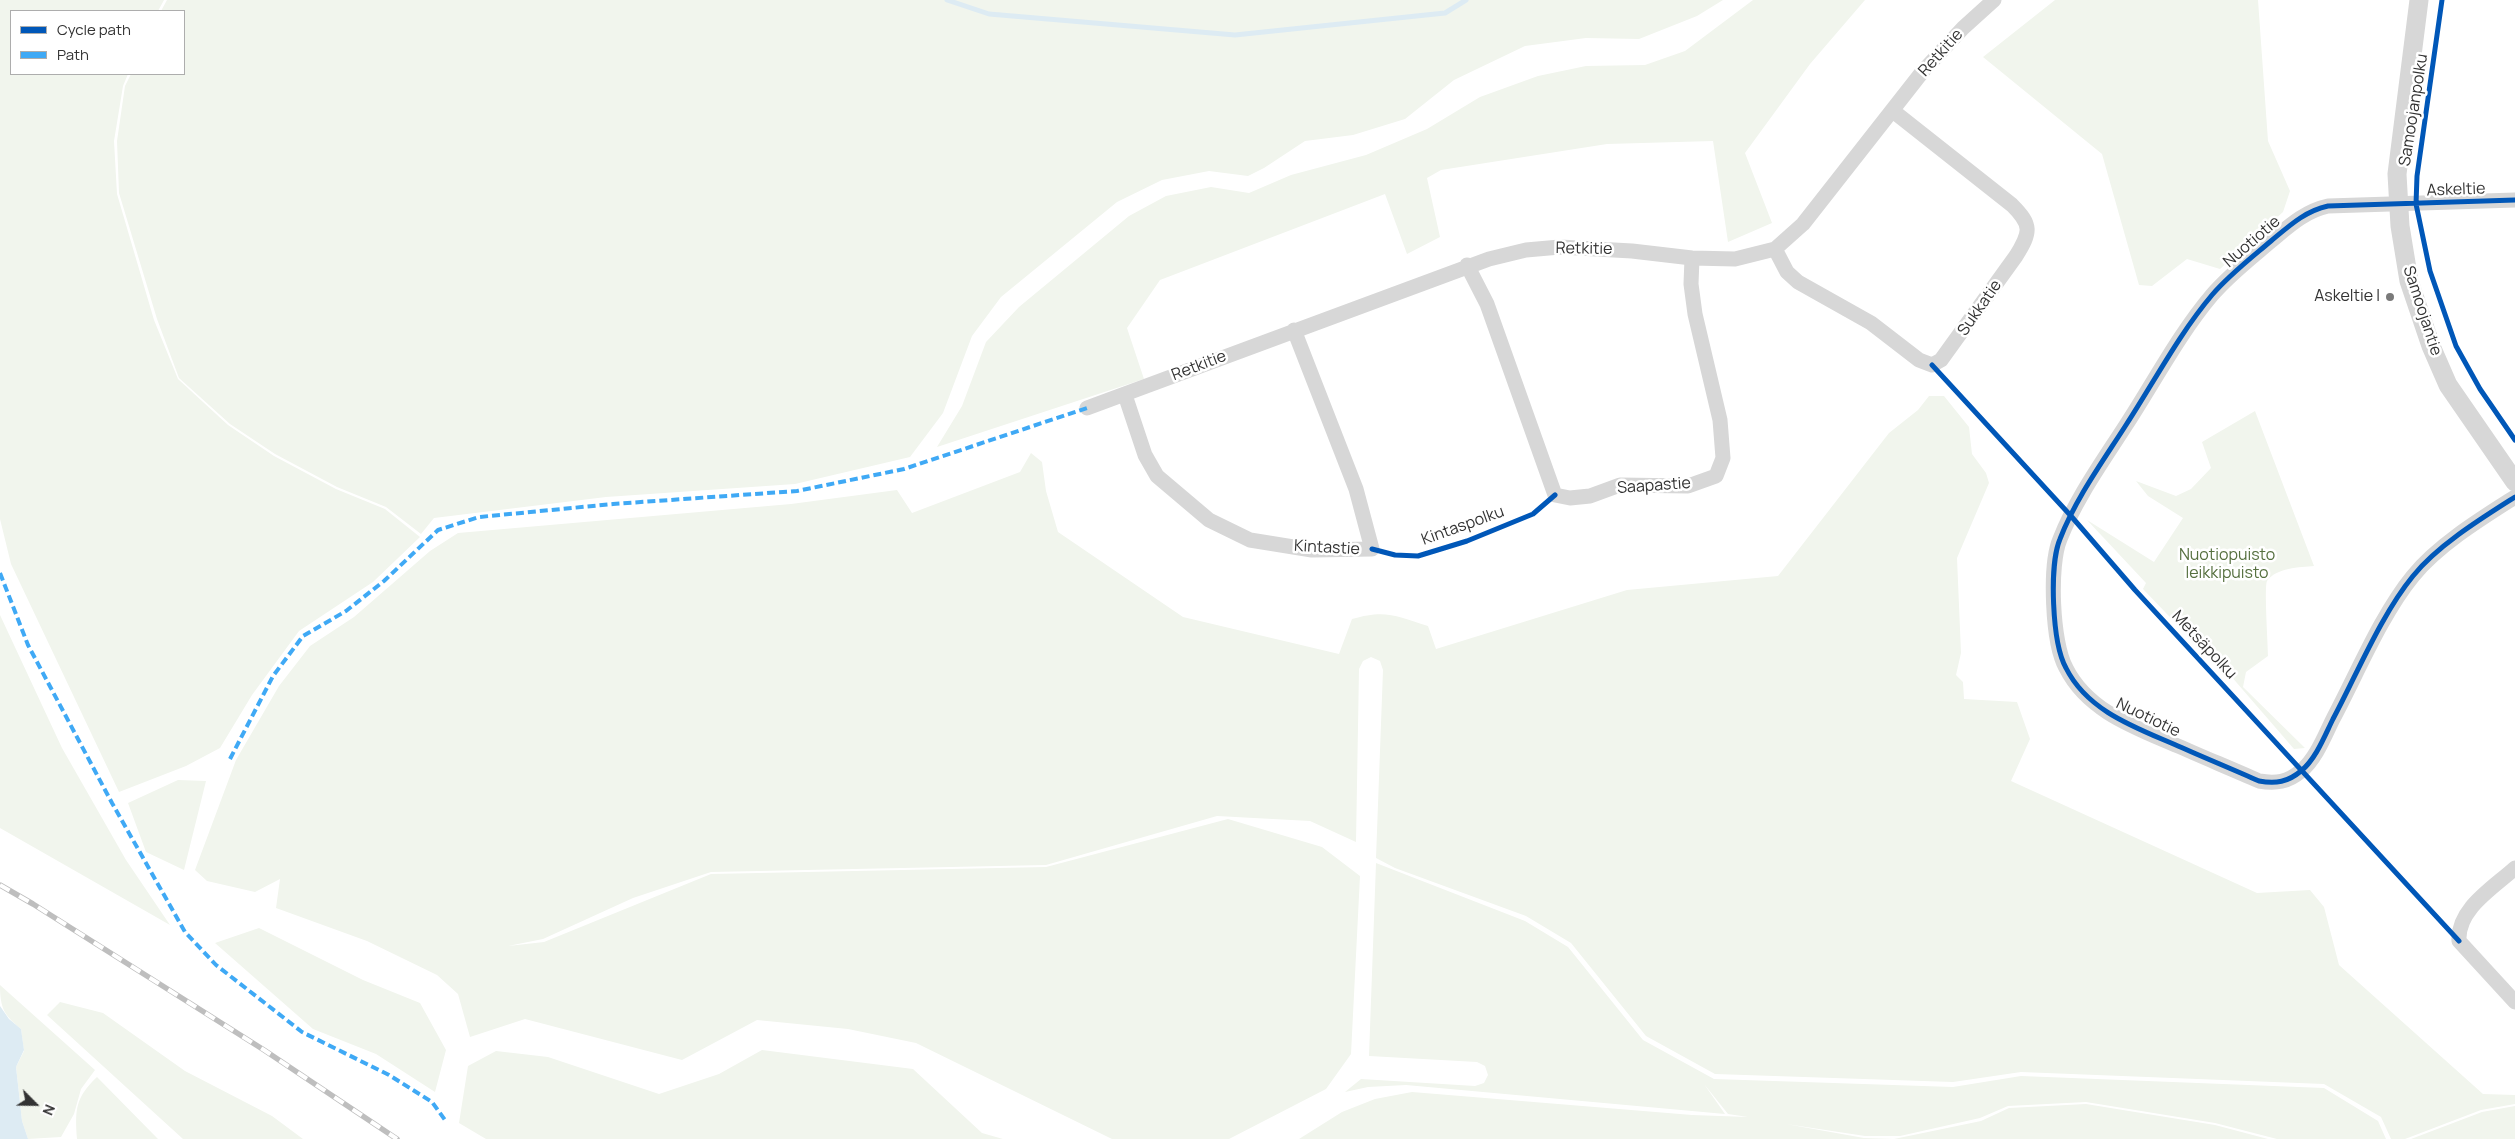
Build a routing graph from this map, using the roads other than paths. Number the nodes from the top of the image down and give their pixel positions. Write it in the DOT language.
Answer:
graph roads {
  1 [pos="1994,0"];
  2 [pos="2419,0"];
  3 [pos="1893,111"];
  4 [pos="2515,200"];
  5 [pos="2398,203"];
  6 [pos="1775,249"];
  7 [pos="1692,258"];
  8 [pos="1466,266"];
  9 [pos="1294,330"];
  10 [pos="1125,395"];
  11 [pos="1087,408"];
  12 [pos="2515,482"];
  13 [pos="2515,497"];
  14 [pos="2515,868"];
  15 [pos="2515,1002"];
  1 -- 3 [label="street, Retkitie"];
  2 -- 5 [label="street, Samoojantie"];
  3 -- 6 [label="street, Retkitie"];
  3 -- 6 [label="street, Sukkatie"];
  4 -- 5 [label="street, Askeltie"];
  5 -- 12 [label="street, Samoojantie"];
  5 -- 13 [label="street, Nuotiotie"];
  6 -- 7 [label="street, Retkitie"];
  7 -- 8 [label="street, Retkitie"];
  7 -- 8 [label="street, Saapastie"];
  8 -- 9 [label="street, Retkitie"];
  9 -- 10 [label="street, Retkitie"];
  9 -- 10 [label="street, Kintastie"];
  10 -- 11 [label="street, Retkitie"];
  14 -- 15 [label="street"];
}
